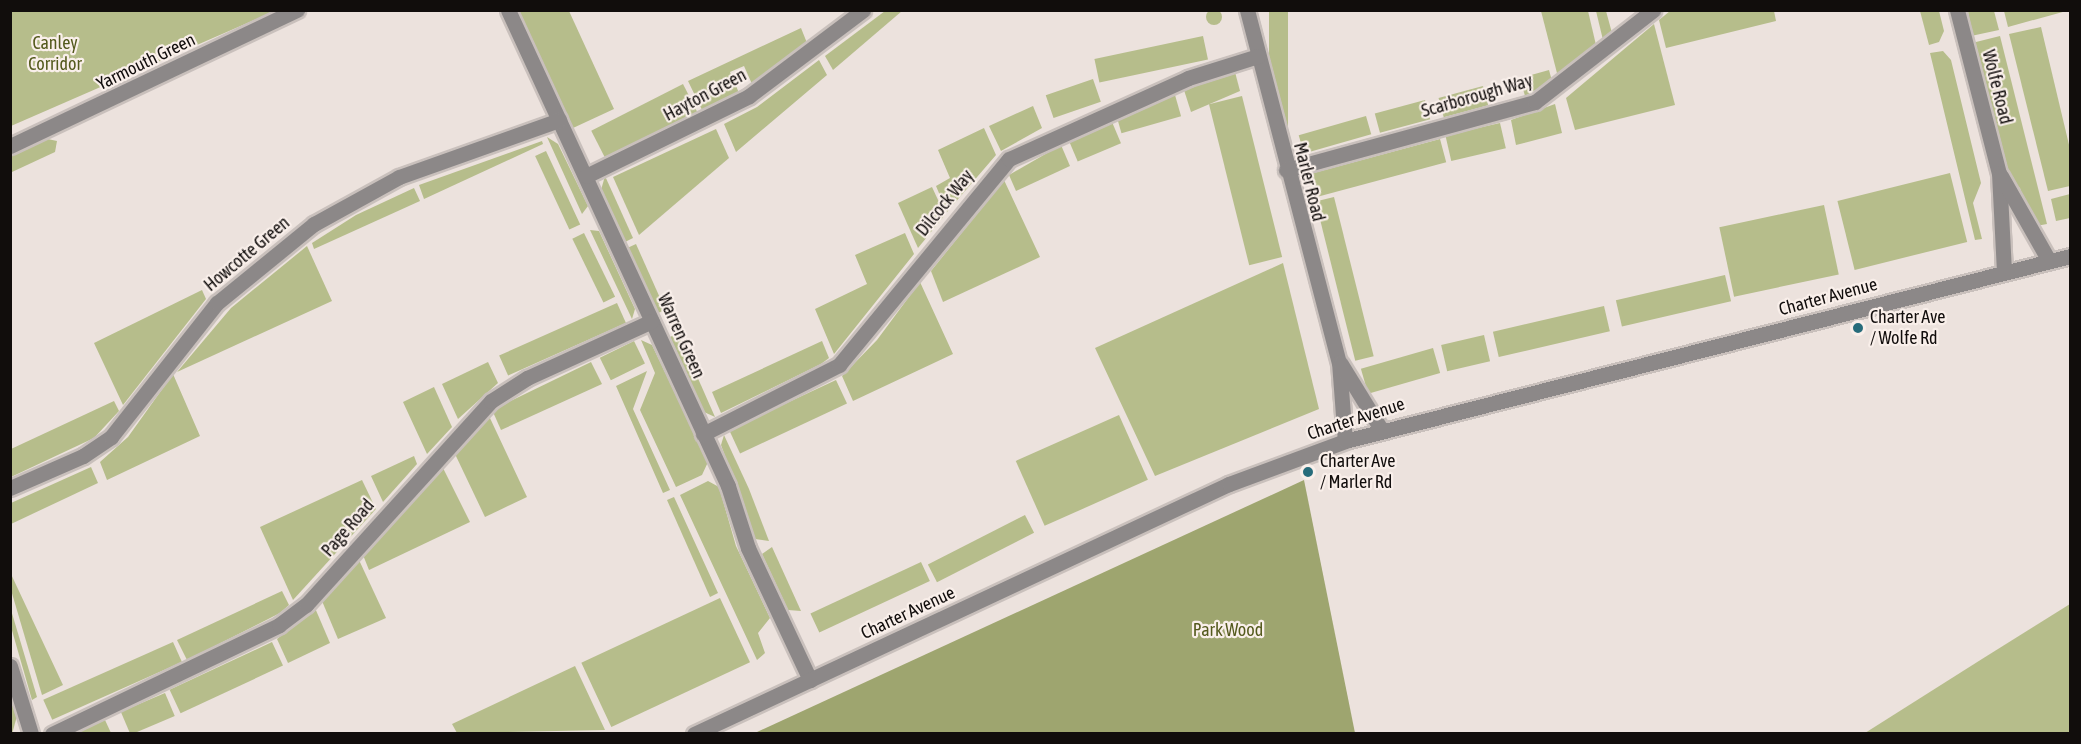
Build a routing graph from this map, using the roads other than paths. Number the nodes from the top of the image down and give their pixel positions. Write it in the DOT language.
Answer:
graph roads {
  1 [pos="297,10"];
  2 [pos="508,10"];
  3 [pos="862,10"];
  4 [pos="1247,10"];
  5 [pos="1653,10"];
  6 [pos="1957,10"];
  7 [pos="1258,56"];
  8 [pos="559,120"];
  9 [pos="10,146"];
  10 [pos="1286,170"];
  11 [pos="1999,173"];
  12 [pos="586,176"];
  13 [pos="2070,256"];
  14 [pos="2049,261"];
  15 [pos="2004,271"];
  16 [pos="652,321"];
  17 [pos="1339,362"];
  18 [pos="1381,429"];
  19 [pos="704,434"];
  20 [pos="1345,441"];
  21 [pos="10,488"];
  22 [pos="10,666"];
  23 [pos="810,680"];
  24 [pos="31,734"];
  25 [pos="52,734"];
  26 [pos="694,734"];
  1 -- 9 [label="street, Yarmouth Green"];
  2 -- 8 [label="street, Warren Green"];
  3 -- 12 [label="street, Hayton Green"];
  4 -- 7 [label="street, Marler Road"];
  5 -- 10 [label="street, Scarborough Way"];
  6 -- 11 [label="street, Wolfe Road"];
  7 -- 10 [label="street, Marler Road"];
  7 -- 19 [label="street, Dilcock Way"];
  8 -- 12 [label="street, Warren Green"];
  8 -- 21 [label="street, Howcotte Green"];
  10 -- 17 [label="street, Marler Road"];
  11 -- 14 [label="street, Wolfe Road"];
  11 -- 15 [label="street, Wolfe Road"];
  12 -- 16 [label="street, Warren Green"];
  13 -- 14 [label="street, Charter Avenue"];
  14 -- 15 [label="street, Charter Avenue"];
  15 -- 18 [label="street, Charter Avenue"];
  16 -- 19 [label="street, Warren Green"];
  16 -- 25 [label="street, Page Road"];
  17 -- 18 [label="street, Marler Road"];
  17 -- 20 [label="street, Marler Road"];
  18 -- 20 [label="street, Charter Avenue"];
  19 -- 23 [label="street, Warren Green"];
  20 -- 23 [label="street, Charter Avenue"];
  22 -- 24 [label="street"];
  23 -- 26 [label="street, Charter Avenue"];
}
